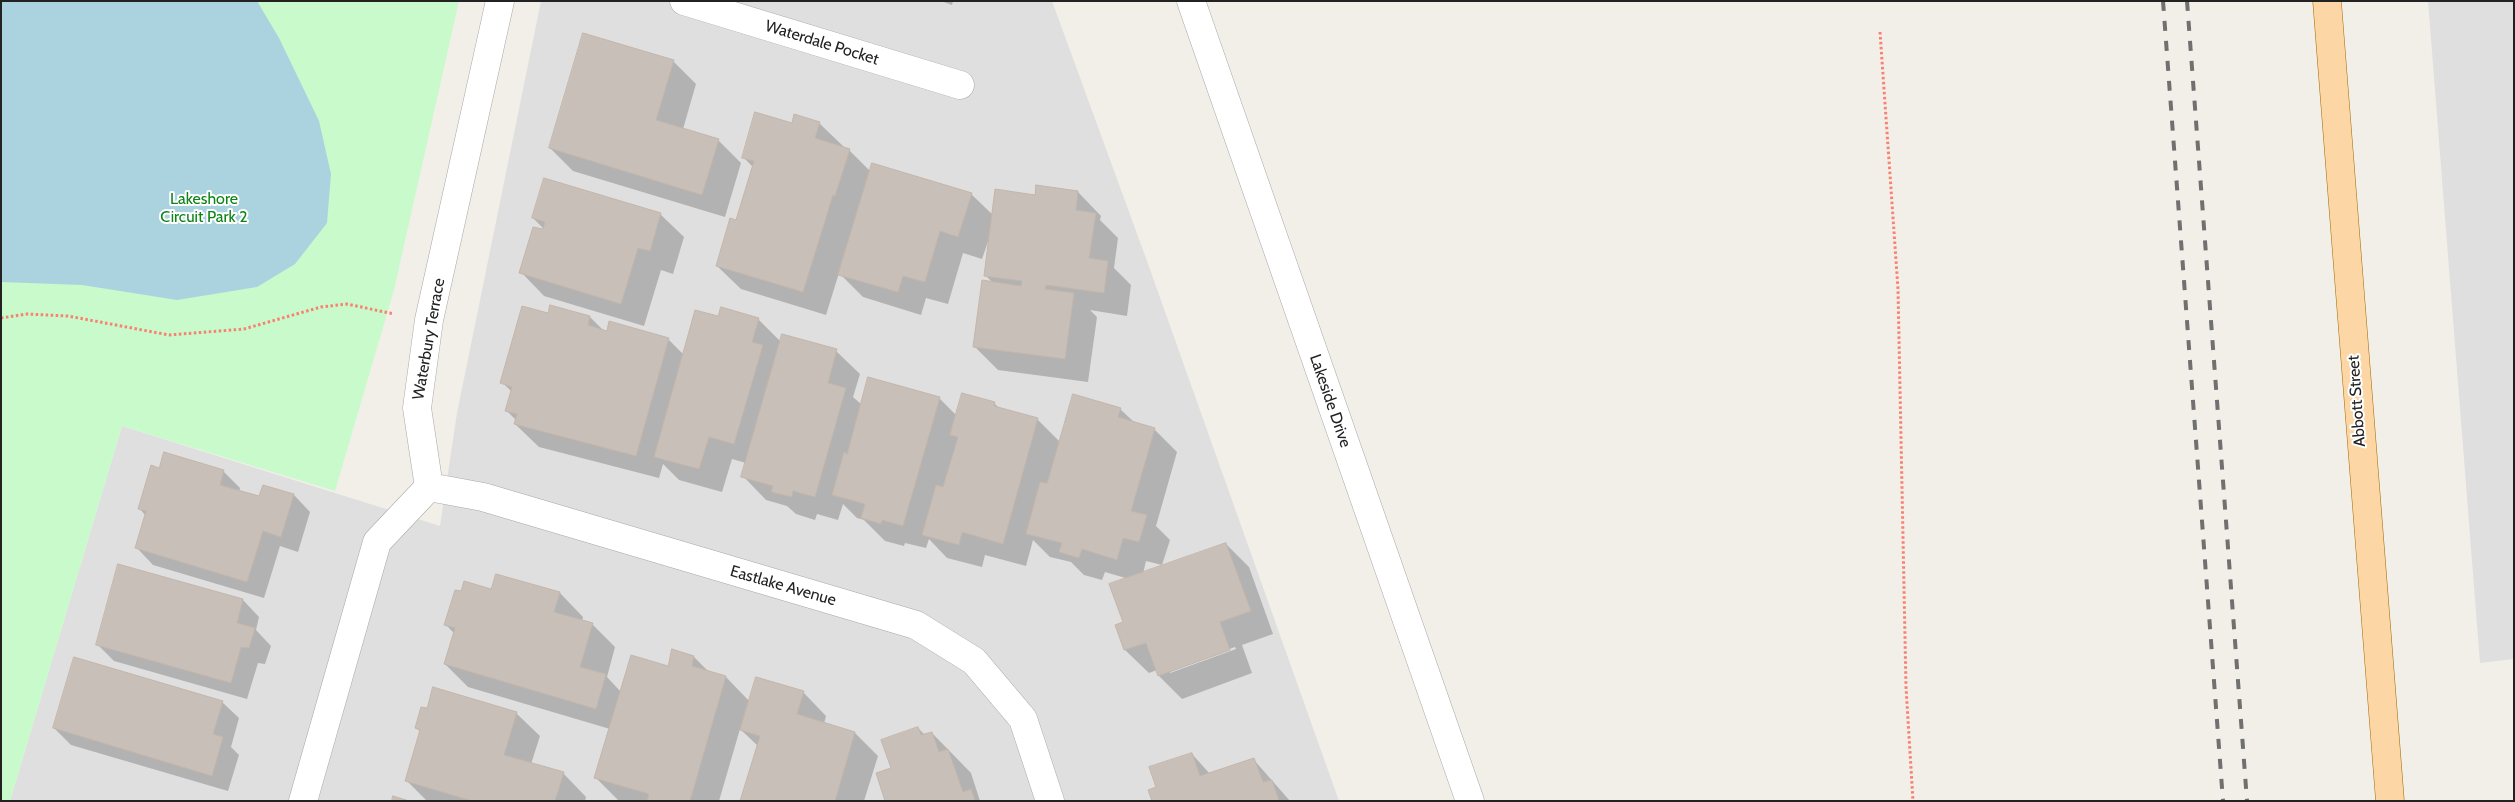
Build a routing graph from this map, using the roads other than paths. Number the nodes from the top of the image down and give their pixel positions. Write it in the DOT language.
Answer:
graph roads {
  1 [pos="500,1"];
  2 [pos="684,1"];
  3 [pos="1190,1"];
  4 [pos="2327,1"];
  5 [pos="960,84"];
  6 [pos="429,487"];
  7 [pos="302,801"];
  8 [pos="1050,801"];
  9 [pos="1470,801"];
  10 [pos="2390,801"];
  1 -- 6 [label="street, Waterbury Terrace"];
  2 -- 5 [label="street, Waterdale Pocket"];
  3 -- 9 [label="street, Lakeside Drive"];
  4 -- 10 [label="main road, Abbott Street"];
  6 -- 7 [label="street"];
  6 -- 8 [label="street, Eastlake Avenue"];
}
